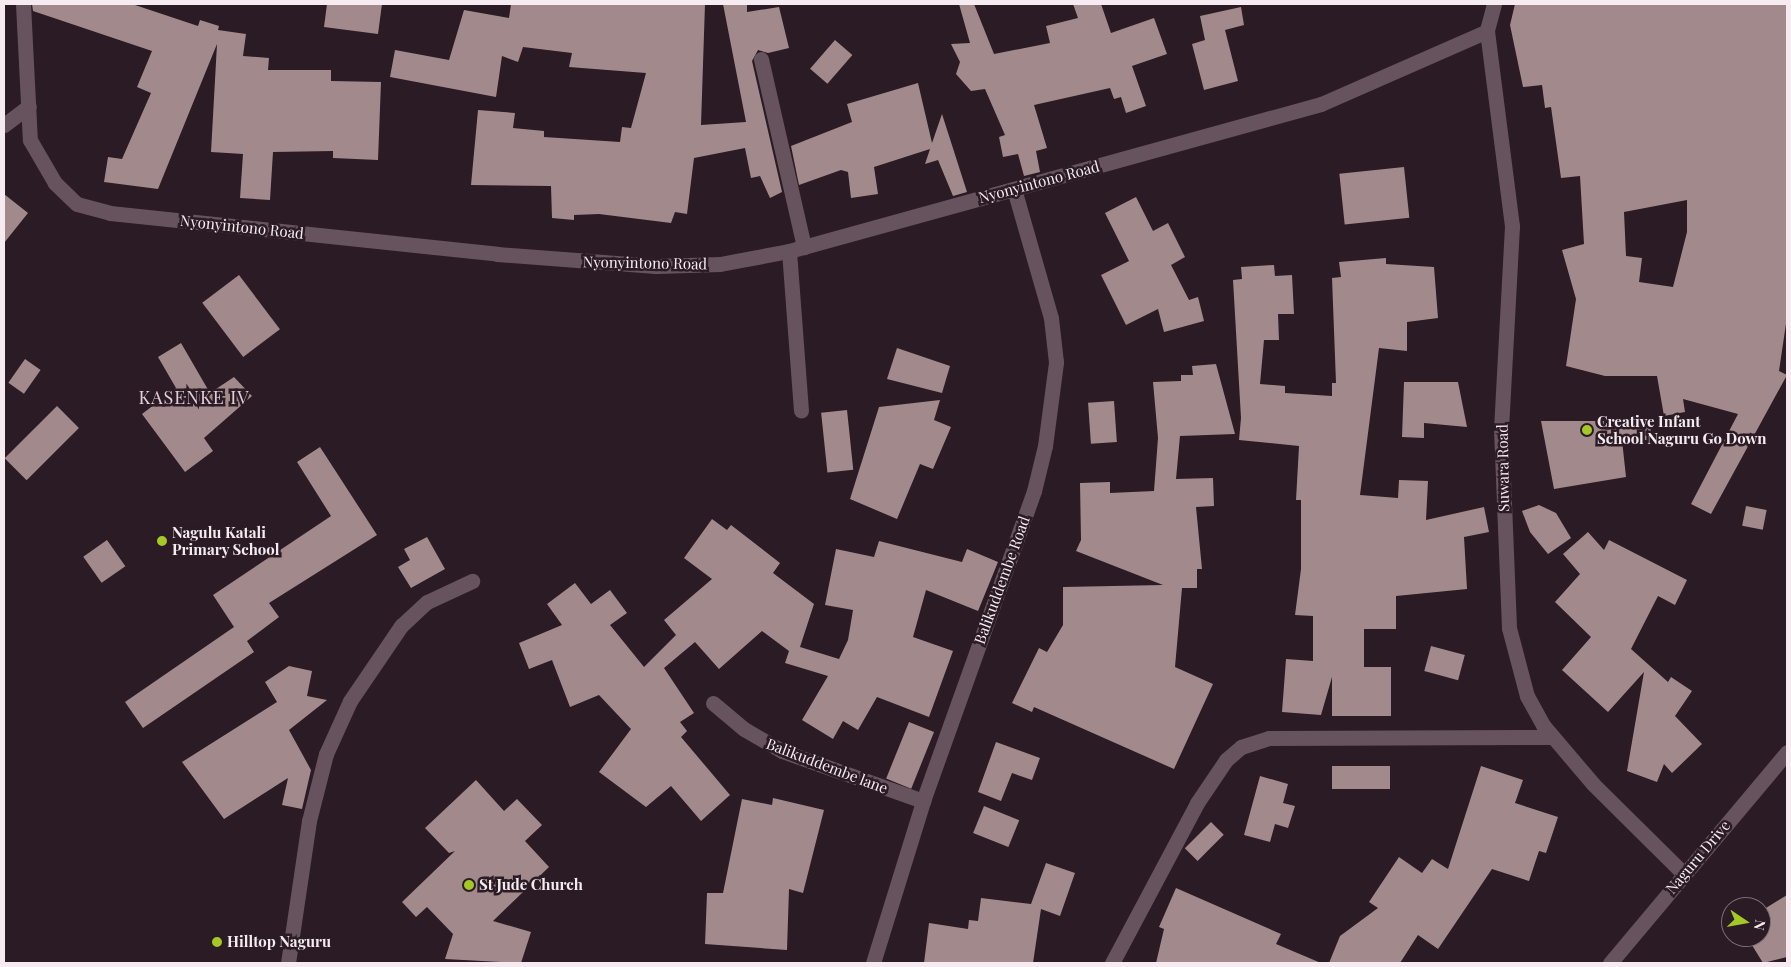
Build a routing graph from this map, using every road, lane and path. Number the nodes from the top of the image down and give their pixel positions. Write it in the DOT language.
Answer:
graph roads {
  1 [pos="23,4"];
  2 [pos="1494,4"];
  3 [pos="1486,31"];
  4 [pos="761,59"];
  5 [pos="29,106"];
  6 [pos="4,125"];
  7 [pos="1014,189"];
  8 [pos="804,247"];
  9 [pos="789,251"];
  10 [pos="801,411"];
  11 [pos="472,581"];
  12 [pos="713,703"];
  13 [pos="1553,737"];
  14 [pos="1787,752"];
  15 [pos="923,801"];
  16 [pos="1683,873"];
  17 [pos="288,963"];
  18 [pos="873,963"];
  19 [pos="1112,963"];
  20 [pos="1610,963"];
  1 -- 5 [label="street, Nyonyintono Road"];
  2 -- 3 [label="street, Suwara Road"];
  3 -- 7 [label="street, Nyonyintono Road"];
  3 -- 13 [label="street, Suwara Road"];
  4 -- 8 [label="street"];
  5 -- 6 [label="street"];
  5 -- 9 [label="street, Nyonyintono Road"];
  7 -- 8 [label="street, Nyonyintono Road"];
  7 -- 15 [label="street, Balikuddembe Road"];
  8 -- 9 [label="street, Nyonyintono Road"];
  9 -- 10 [label="street"];
  11 -- 17 [label="street"];
  12 -- 15 [label="street, Balikuddembe lane"];
  13 -- 16 [label="street, Suwara Road"];
  13 -- 19 [label="street"];
  14 -- 16 [label="street, Naguru Drive"];
  15 -- 18 [label="street, Balikuddembe Road"];
  16 -- 20 [label="street, Naguru Drive"];
}
